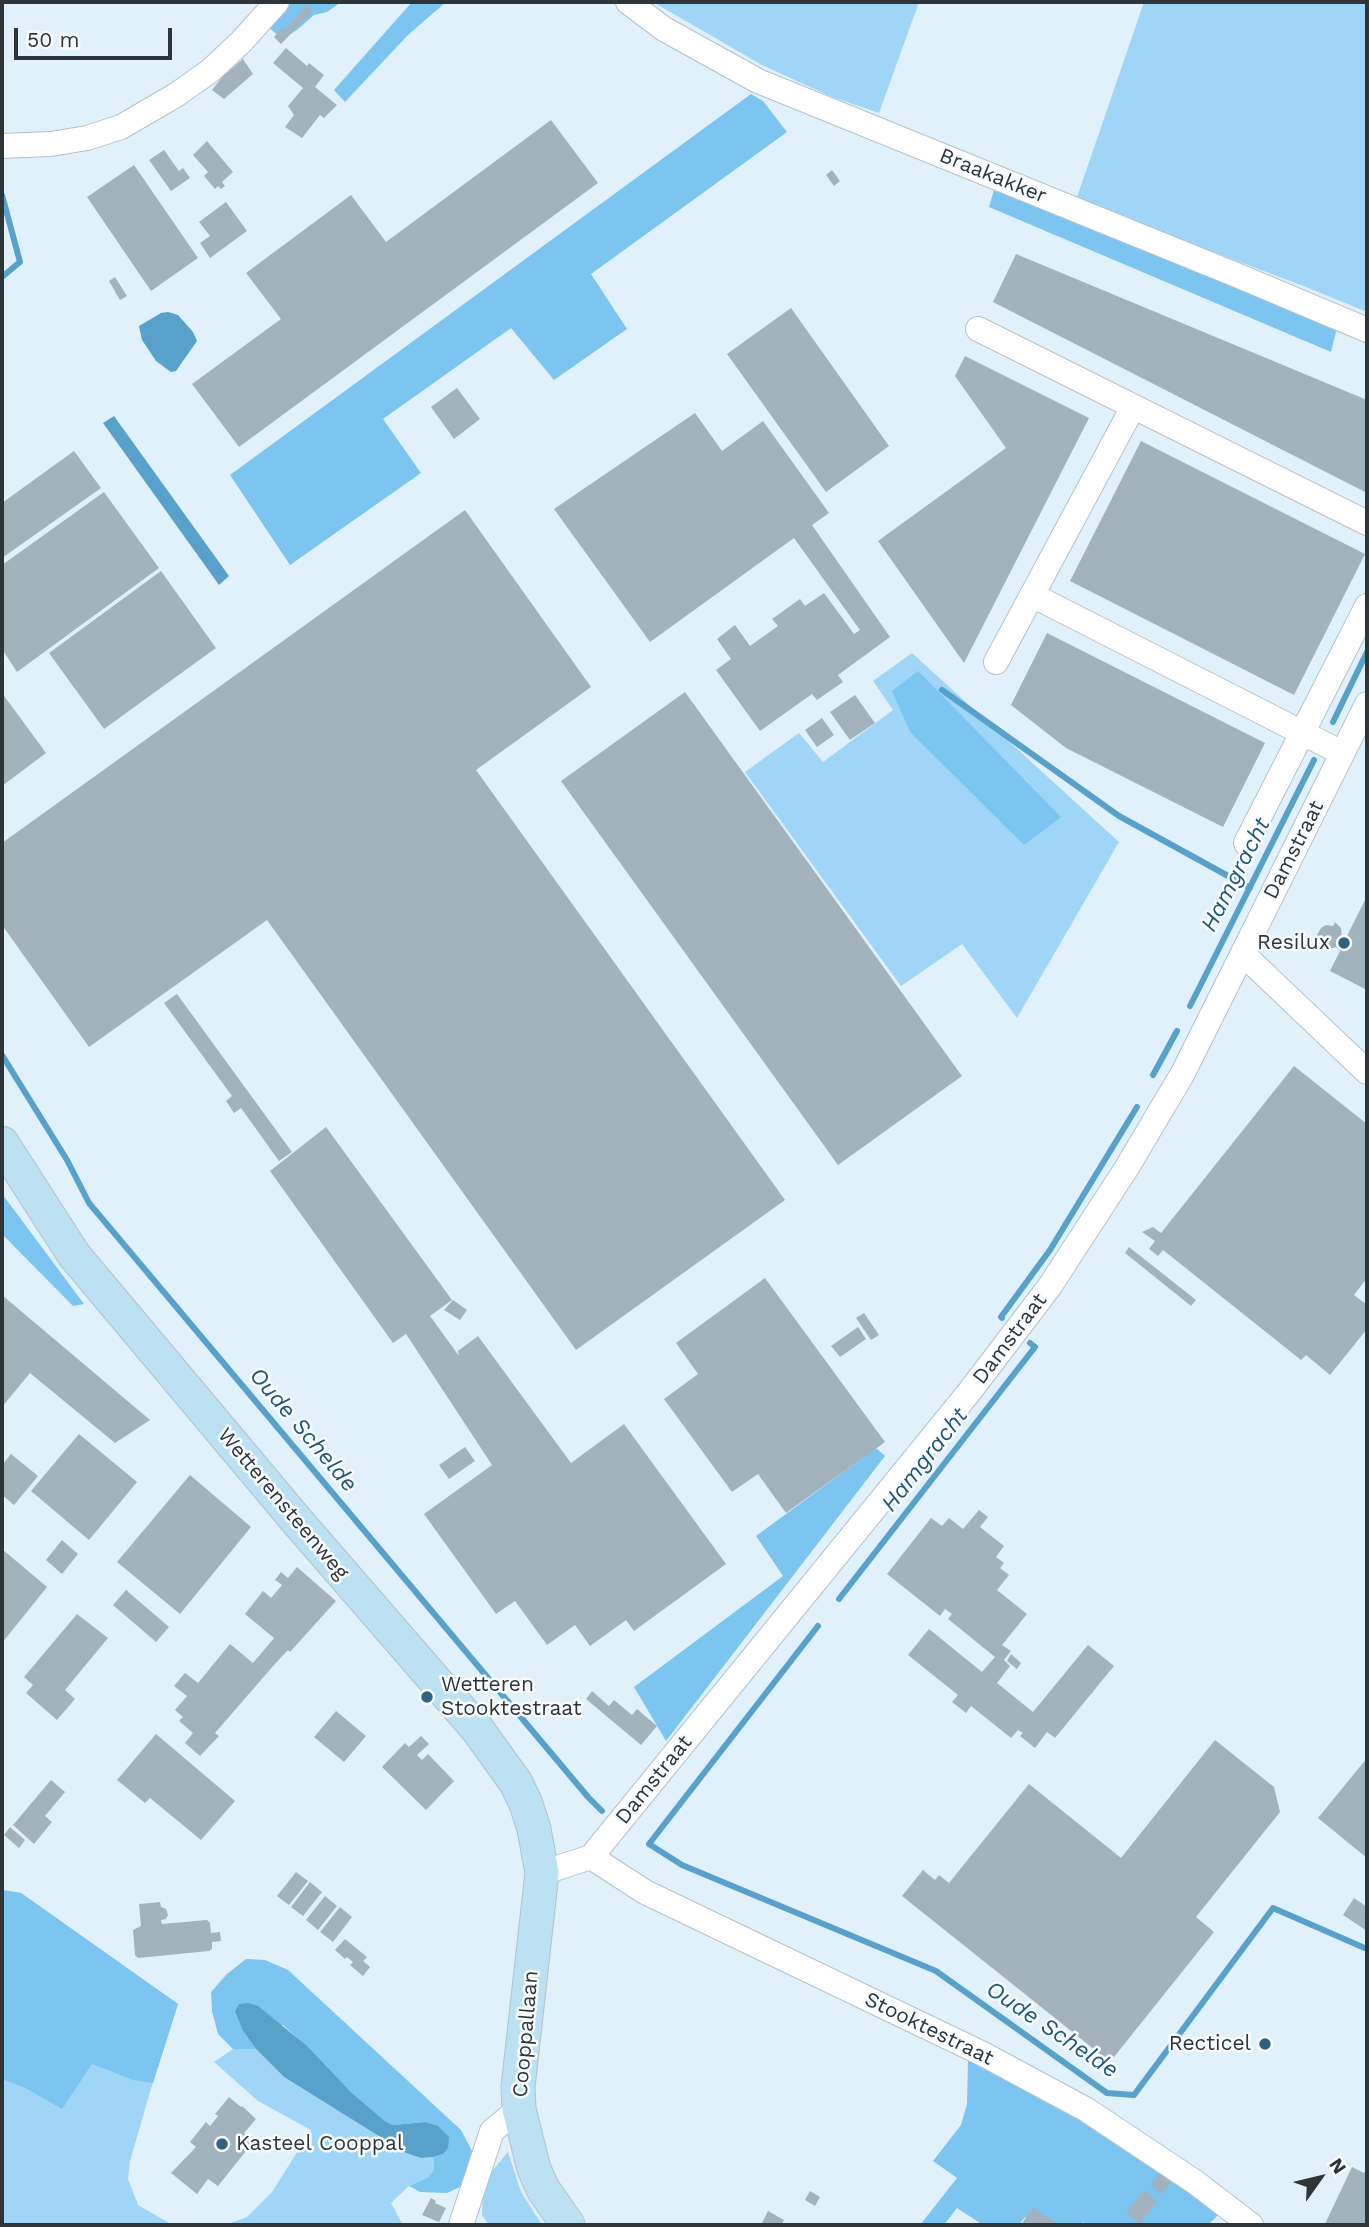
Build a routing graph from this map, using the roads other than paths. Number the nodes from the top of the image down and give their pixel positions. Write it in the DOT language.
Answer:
graph roads {
  1 [pos="277,2"];
  2 [pos="628,2"];
  3 [pos="2,146"];
  4 [pos="978,330"];
  5 [pos="1367,330"];
  6 [pos="1133,407"];
  7 [pos="1367,523"];
  8 [pos="1032,594"];
  9 [pos="1367,606"];
  10 [pos="996,662"];
  11 [pos="1367,704"];
  12 [pos="1304,733"];
  13 [pos="1342,753"];
  14 [pos="1245,843"];
  15 [pos="1243,954"];
  16 [pos="1367,1072"];
  17 [pos="2,1143"];
  18 [pos="591,1857"];
  19 [pos="542,1873"];
  20 [pos="519,2109"];
  21 [pos="461,2225"];
  22 [pos="568,2225"];
  23 [pos="1251,2225"];
  1 -- 3 [label="street"];
  2 -- 5 [label="street, Braakakker"];
  4 -- 6 [label="street"];
  6 -- 7 [label="street"];
  6 -- 8 [label="street"];
  8 -- 10 [label="street"];
  8 -- 12 [label="street"];
  9 -- 12 [label="street"];
  11 -- 13 [label="street, Damstraat"];
  12 -- 13 [label="street"];
  12 -- 14 [label="street"];
  13 -- 15 [label="street, Damstraat"];
  15 -- 16 [label="street"];
  15 -- 18 [label="street, Damstraat"];
  17 -- 19 [label="street, Wetterensteenweg"];
  18 -- 19 [label="street"];
  18 -- 23 [label="street, Stooktestraat"];
  19 -- 20 [label="street, Cooppallaan"];
  20 -- 21 [label="street"];
  20 -- 22 [label="street, Cooppallaan"];
}
